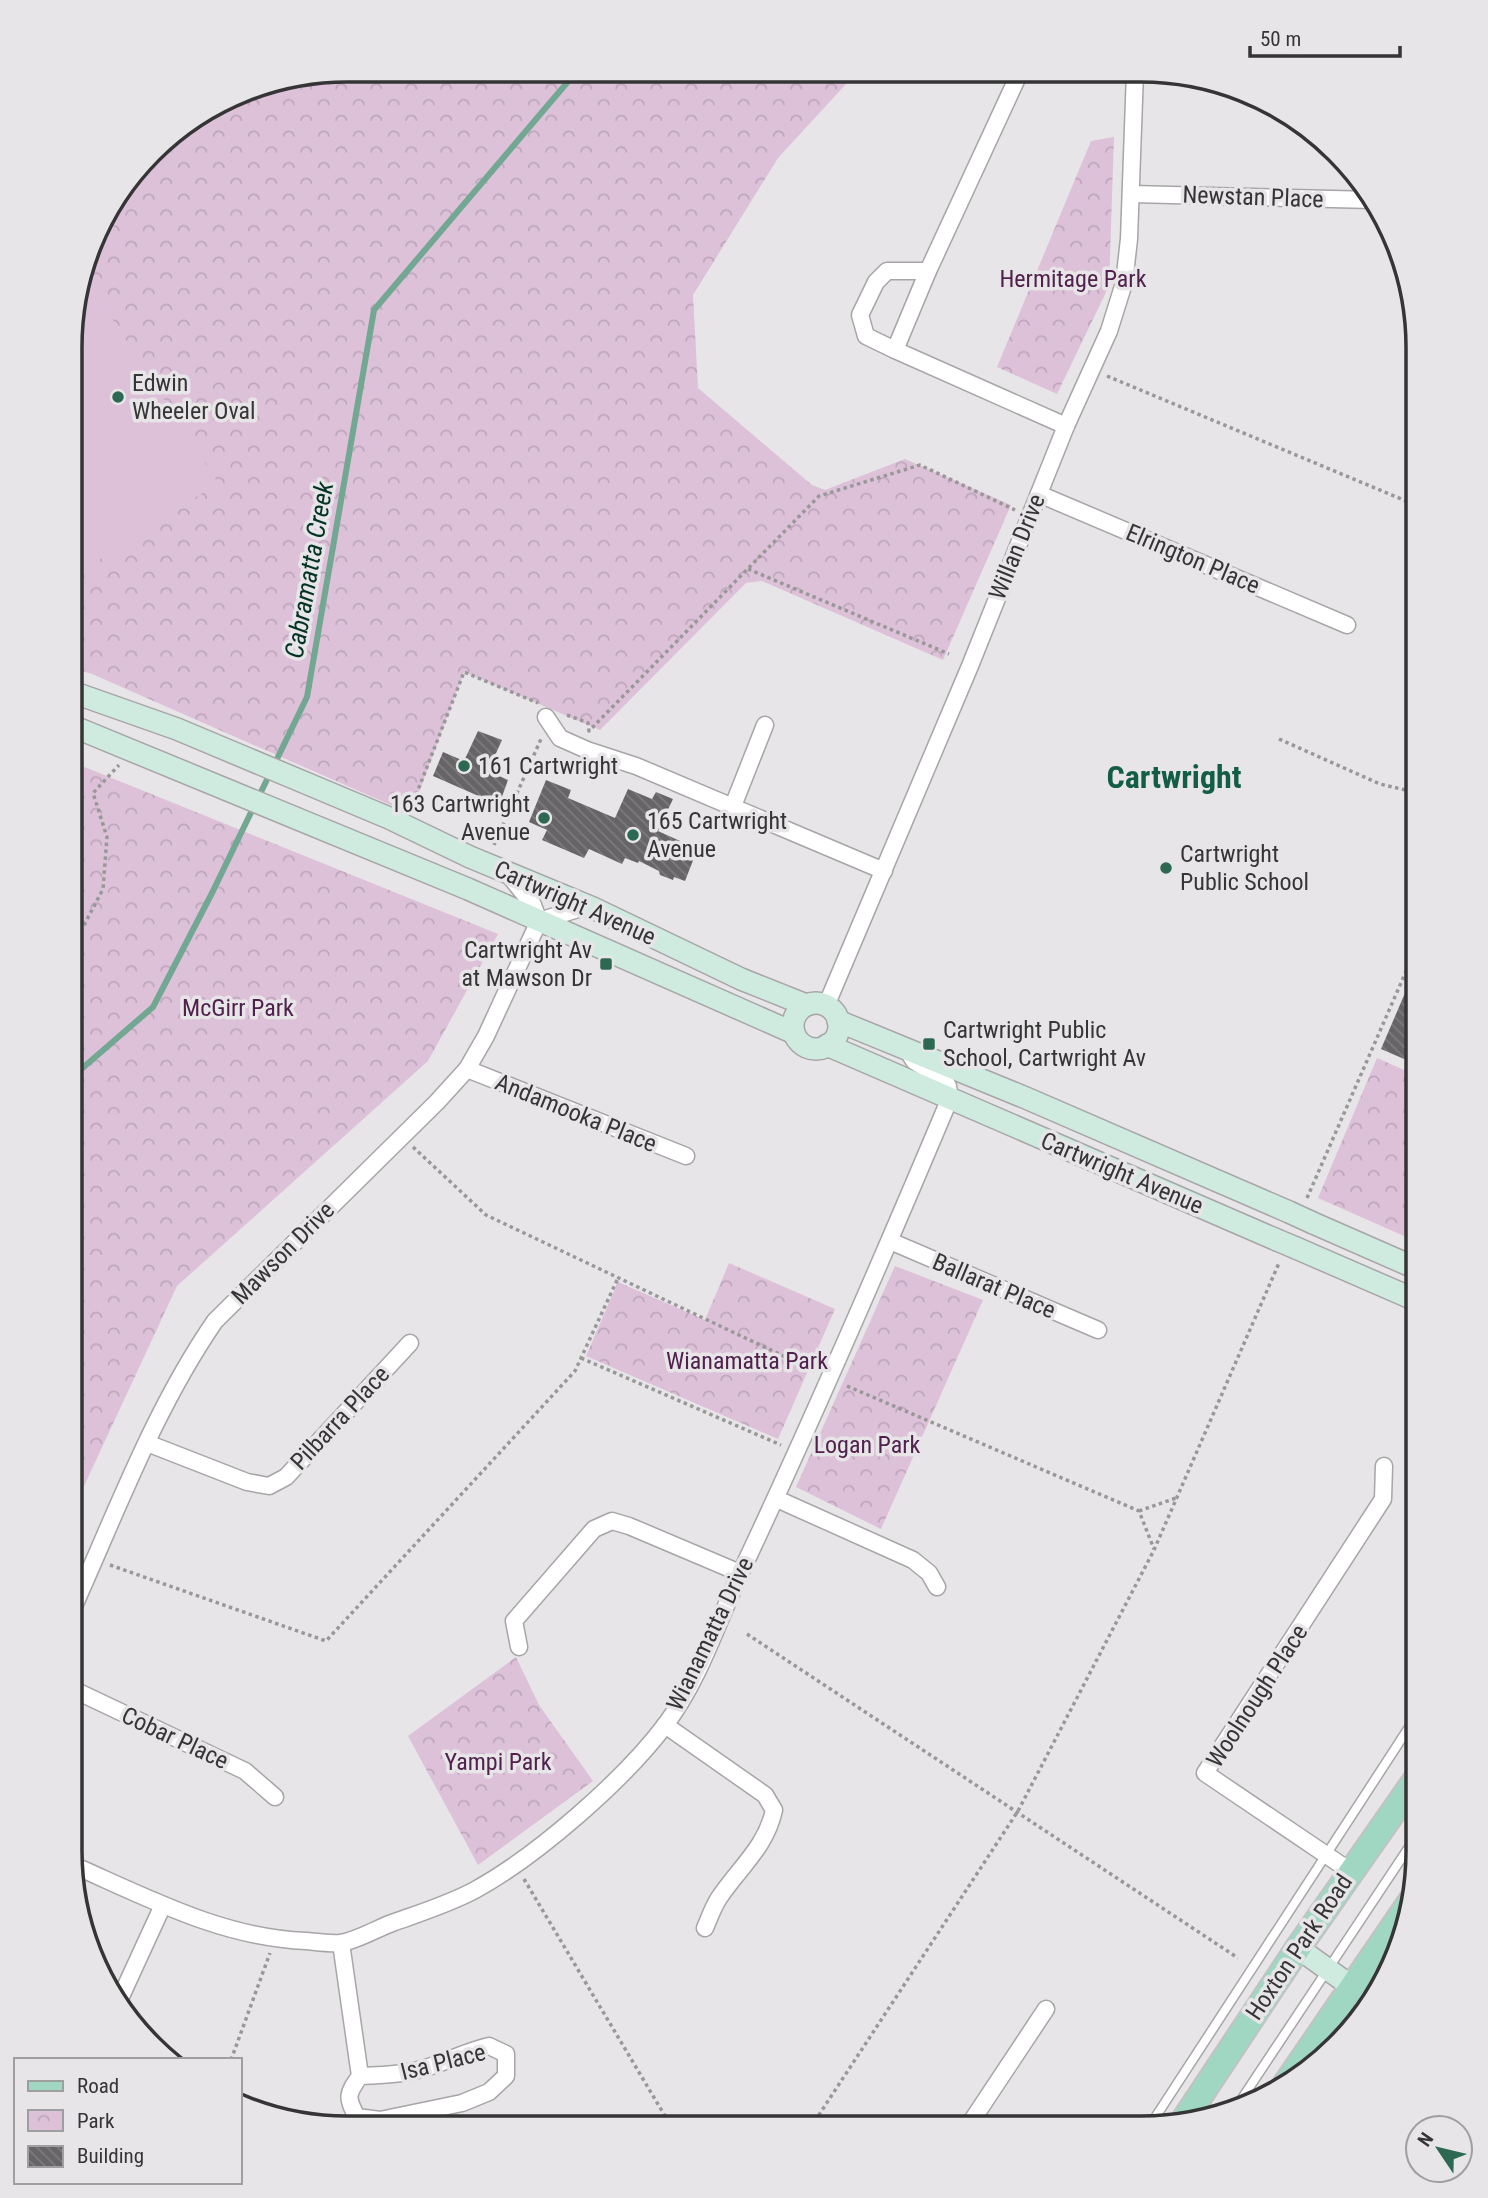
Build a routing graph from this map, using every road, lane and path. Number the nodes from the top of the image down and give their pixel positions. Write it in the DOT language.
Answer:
graph roads {
  1 [pos="1015,82"];
  2 [pos="1135,82"];
  3 [pos="1132,194"];
  4 [pos="1361,200"];
  5 [pos="928,271"];
  6 [pos="895,350"];
  7 [pos="1092,369"];
  8 [pos="1066,426"];
  9 [pos="1039,494"];
  10 [pos="1406,501"];
  11 [pos="1030,517"];
  12 [pos="748,569"];
  13 [pos="1347,625"];
  14 [pos="949,654"];
  15 [pos="82,696"];
  16 [pos="544,713"];
  17 [pos="765,725"];
  18 [pos="82,730"];
  19 [pos="589,731"];
  20 [pos="1279,739"];
  21 [pos="133,750"];
  22 [pos="1406,790"];
  23 [pos="733,806"];
  24 [pos="399,816"];
  25 [pos="494,845"];
  26 [pos="884,871"];
  27 [pos="506,872"];
  28 [pos="593,908"];
  29 [pos="539,921"];
  30 [pos="82,929"];
  31 [pos="1406,972"];
  32 [pos="824,1011"];
  33 [pos="794,1033"];
  34 [pos="827,1045"];
  35 [pos="908,1051"];
  36 [pos="467,1069"];
  37 [pos="950,1098"];
  38 [pos="401,1136"];
  39 [pos="686,1156"];
  40 [pos="1302,1214"];
  41 [pos="890,1241"];
  42 [pos="1286,1247"];
  43 [pos="1406,1263"];
  44 [pos="618,1278"];
  45 [pos="1406,1296"];
  46 [pos="1098,1330"];
  47 [pos="410,1343"];
  48 [pos="581,1358"];
  49 [pos="815,1371"];
  50 [pos="847,1386"];
  51 [pos="147,1443"];
  52 [pos="797,1452"];
  53 [pos="1384,1466"];
  54 [pos="1176,1498"];
  55 [pos="777,1499"];
  56 [pos="1139,1511"];
  57 [pos="1154,1549"];
  58 [pos="95,1559"];
  59 [pos="740,1573"];
  60 [pos="937,1587"];
  61 [pos="82,1588"];
  62 [pos="747,1634"];
  63 [pos="519,1647"];
  64 [pos="82,1694"];
  65 [pos="665,1725"];
  66 [pos="1406,1734"];
  67 [pos="1406,1793"];
  68 [pos="275,1797"];
  69 [pos="1018,1811"];
  70 [pos="1406,1852"];
  71 [pos="1327,1856"];
  72 [pos="515,1864"];
  73 [pos="83,1870"];
  74 [pos="1350,1871"];
  75 [pos="163,1905"];
  76 [pos="1397,1921"];
  77 [pos="705,1928"];
  78 [pos="275,1938"];
  79 [pos="341,1943"];
  80 [pos="1298,1948"];
  81 [pos="1238,1958"];
  82 [pos="1329,1970"];
  83 [pos="1351,1986"];
  84 [pos="123,1992"];
  85 [pos="1362,1997"];
  86 [pos="1046,2009"];
  87 [pos="232,2058"];
  88 [pos="1300,2062"];
  89 [pos="360,2076"];
  90 [pos="1245,2095"];
  91 [pos="1190,2111"];
  92 [pos="1157,2115"];
  93 [pos="357,2116"];
  94 [pos="400,2116"];
  95 [pos="665,2116"];
  96 [pos="818,2116"];
  97 [pos="974,2116"];
  1 -- 5 [label="street"];
  2 -- 3 [label="street, Willan Drive"];
  3 -- 4 [label="street, Newstan Place"];
  3 -- 7 [label="street, Willan Drive"];
  5 -- 6 [label="street"];
  5 -- 6 [label="street"];
  6 -- 8 [label="street"];
  7 -- 8 [label="street, Willan Drive"];
  7 -- 10 [label="path"];
  8 -- 9 [label="street, Willan Drive"];
  9 -- 11 [label="street, Willan Drive"];
  9 -- 13 [label="street, Elrington Place"];
  11 -- 12 [label="path"];
  11 -- 26 [label="street, Willan Drive"];
  12 -- 14 [label="path"];
  12 -- 19 [label="path"];
  15 -- 24 [label="street, Cartwright Avenue"];
  16 -- 23 [label="street"];
  16 -- 24 [label="path"];
  16 -- 25 [label="path"];
  17 -- 23 [label="street"];
  18 -- 21 [label="street, Cartwright Avenue"];
  20 -- 22 [label="path"];
  21 -- 29 [label="street, Cartwright Avenue"];
  21 -- 30 [label="path"];
  23 -- 26 [label="street"];
  24 -- 27 [label="street, Cartwright Avenue"];
  26 -- 32 [label="street, Willan Drive"];
  27 -- 28 [label="street, Cartwright Avenue"];
  27 -- 29 [label="street"];
  28 -- 29 [label="street"];
  28 -- 32 [label="street, Cartwright Avenue"];
  29 -- 33 [label="street, Cartwright Avenue"];
  29 -- 36 [label="street, Mawson Drive"];
  31 -- 40 [label="path"];
  32 -- 33 [label="street"];
  32 -- 34 [label="street"];
  32 -- 35 [label="street, Cartwright Avenue"];
  33 -- 34 [label="street"];
  34 -- 37 [label="street, Cartwright Avenue"];
  35 -- 37 [label="street"];
  35 -- 40 [label="street, Cartwright Avenue"];
  36 -- 38 [label="street, Mawson Drive"];
  36 -- 39 [label="street, Andamooka Place"];
  37 -- 41 [label="street, Wianamatta Drive"];
  37 -- 42 [label="street, Cartwright Avenue"];
  38 -- 44 [label="path"];
  38 -- 51 [label="street, Mawson Drive"];
  40 -- 43 [label="street, Cartwright Avenue"];
  41 -- 46 [label="street, Ballarat Place"];
  41 -- 52 [label="street, Wianamatta Drive"];
  42 -- 45 [label="street, Cartwright Avenue"];
  42 -- 54 [label="path"];
  44 -- 48 [label="path"];
  44 -- 49 [label="path"];
  47 -- 51 [label="street, Pilbarra Place"];
  48 -- 52 [label="path"];
  48 -- 58 [label="path"];
  50 -- 56 [label="path"];
  51 -- 58 [label="street, Mawson Drive"];
  52 -- 55 [label="street, Wianamatta Drive"];
  53 -- 71 [label="street, Woolnough Place"];
  54 -- 56 [label="path"];
  54 -- 57 [label="path"];
  55 -- 59 [label="street, Wianamatta Drive"];
  55 -- 60 [label="street"];
  56 -- 57 [label="path"];
  57 -- 69 [label="path"];
  58 -- 61 [label="street, Mawson Drive"];
  59 -- 63 [label="street"];
  59 -- 65 [label="street, Wianamatta Drive"];
  62 -- 69 [label="path"];
  64 -- 68 [label="street, Cobar Place"];
  65 -- 72 [label="street, Wianamatta Drive"];
  65 -- 77 [label="street"];
  66 -- 71 [label="lane"];
  67 -- 74 [label="main road, Hoxton Park Road"];
  69 -- 81 [label="path"];
  69 -- 96 [label="path"];
  70 -- 82 [label="lane"];
  71 -- 74 [label="street, Woolnough Place"];
  71 -- 92 [label="lane"];
  72 -- 79 [label="street, Wianamatta Drive"];
  72 -- 95 [label="path"];
  73 -- 75 [label="street, Wianamatta Drive"];
  74 -- 80 [label="main road, Hoxton Park Road"];
  75 -- 78 [label="street, Wianamatta Drive"];
  75 -- 84 [label="street"];
  76 -- 83 [label="main road"];
  78 -- 79 [label="street, Wianamatta Drive"];
  78 -- 87 [label="path"];
  79 -- 89 [label="street, Isa Place"];
  80 -- 82 [label="street"];
  80 -- 91 [label="main road, Hoxton Park Road"];
  82 -- 83 [label="street"];
  82 -- 90 [label="lane"];
  83 -- 85 [label="street"];
  83 -- 88 [label="main road"];
  86 -- 97 [label="street"];
  89 -- 93 [label="street, Isa Place"];
  89 -- 94 [label="street, Isa Place"];
}
